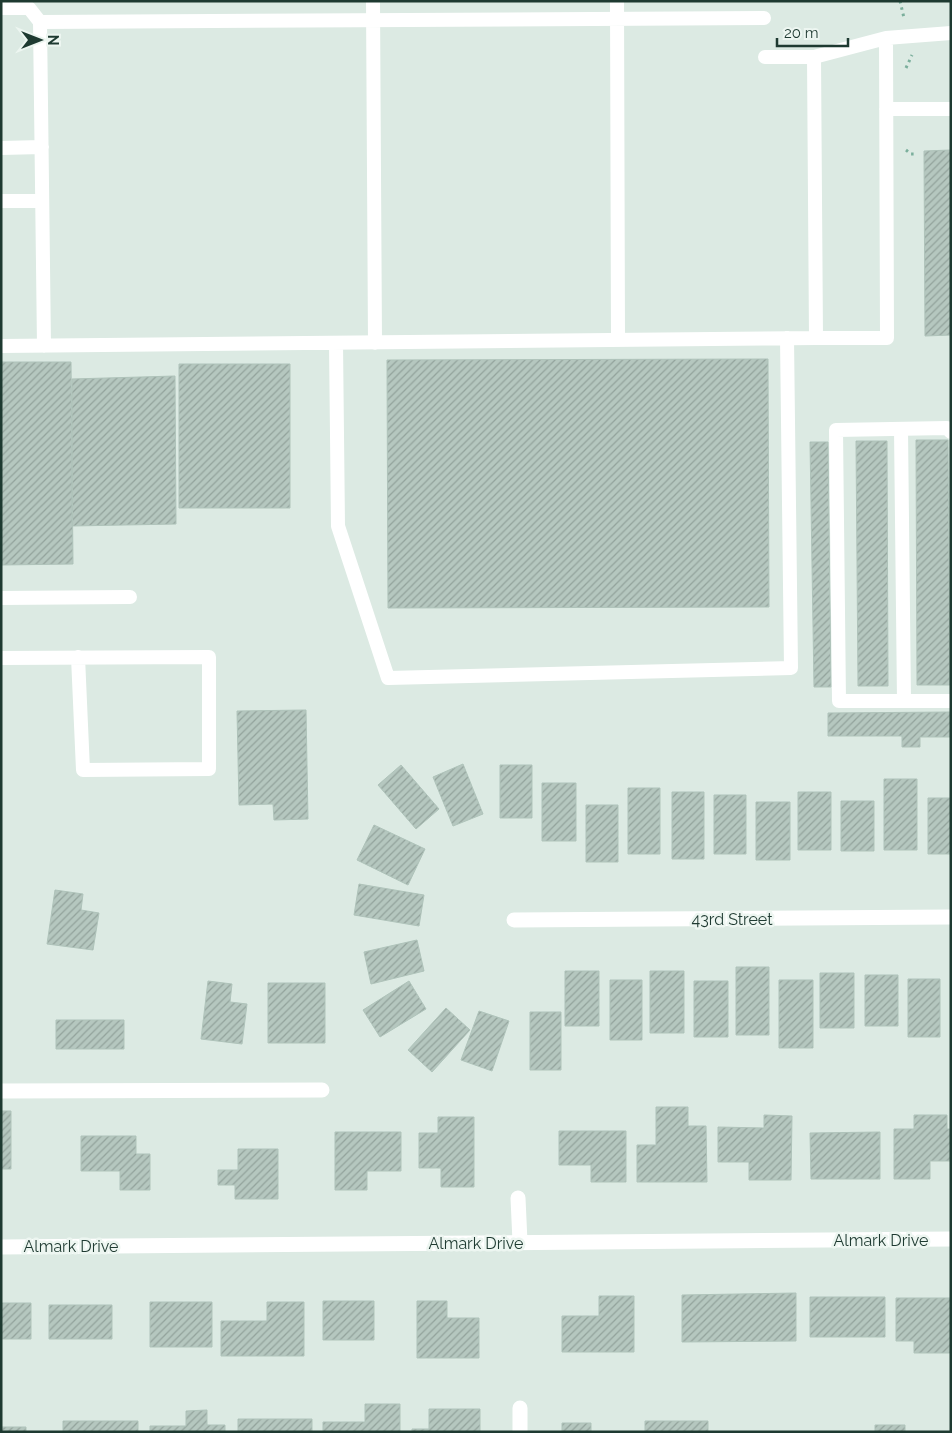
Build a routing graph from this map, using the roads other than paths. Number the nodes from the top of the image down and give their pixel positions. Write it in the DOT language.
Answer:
graph roads {
  1 [pos="373,1"];
  2 [pos="617,1"];
  3 [pos="1,8"];
  4 [pos="617,18"];
  5 [pos="764,18"];
  6 [pos="374,21"];
  7 [pos="40,22"];
  8 [pos="951,33"];
  9 [pos="886,38"];
  10 [pos="765,57"];
  11 [pos="814,57"];
  12 [pos="886,109"];
  13 [pos="951,109"];
  14 [pos="42,147"];
  15 [pos="1,148"];
  16 [pos="1,201"];
  17 [pos="42,201"];
  18 [pos="787,338"];
  19 [pos="816,338"];
  20 [pos="618,340"];
  21 [pos="375,342"];
  22 [pos="336,343"];
  23 [pos="1,346"];
  24 [pos="44,346"];
  25 [pos="901,429"];
  26 [pos="951,432"];
  27 [pos="130,597"];
  28 [pos="1,598"];
  29 [pos="78,657"];
  30 [pos="1,658"];
  31 [pos="904,701"];
  32 [pos="951,701"];
  33 [pos="951,917"];
  34 [pos="514,920"];
  35 [pos="322,1090"];
  36 [pos="1,1092"];
  37 [pos="518,1198"];
  38 [pos="951,1239"];
  39 [pos="520,1242"];
  40 [pos="1,1247"];
  41 [pos="520,1408"];
  42 [pos="520,1432"];
  1 -- 6 [label="lane"];
  2 -- 4 [label="lane"];
  3 -- 7 [label="lane"];
  4 -- 5 [label="lane"];
  4 -- 6 [label="lane"];
  4 -- 20 [label="lane"];
  6 -- 7 [label="lane"];
  6 -- 21 [label="lane"];
  7 -- 14 [label="lane"];
  8 -- 9 [label="lane"];
  9 -- 11 [label="lane"];
  9 -- 12 [label="lane"];
  10 -- 11 [label="lane"];
  11 -- 19 [label="lane"];
  12 -- 13 [label="lane"];
  12 -- 19 [label="lane"];
  14 -- 15 [label="lane"];
  14 -- 17 [label="lane"];
  16 -- 17 [label="lane"];
  17 -- 24 [label="lane"];
  18 -- 19 [label="lane"];
  18 -- 20 [label="lane"];
  18 -- 22 [label="lane"];
  20 -- 21 [label="lane"];
  21 -- 22 [label="lane"];
  22 -- 24 [label="lane"];
  23 -- 24 [label="lane"];
  25 -- 26 [label="lane"];
  25 -- 31 [label="lane"];
  25 -- 31 [label="lane"];
  27 -- 28 [label="lane"];
  29 -- 29 [label="lane"];
  29 -- 30 [label="lane"];
  31 -- 32 [label="lane"];
  33 -- 34 [label="street, 43rd Street"];
  35 -- 36 [label="street"];
  37 -- 39 [label="street"];
  38 -- 39 [label="street, Almark Drive"];
  39 -- 40 [label="street, Almark Drive"];
  41 -- 42 [label="street"];
}
